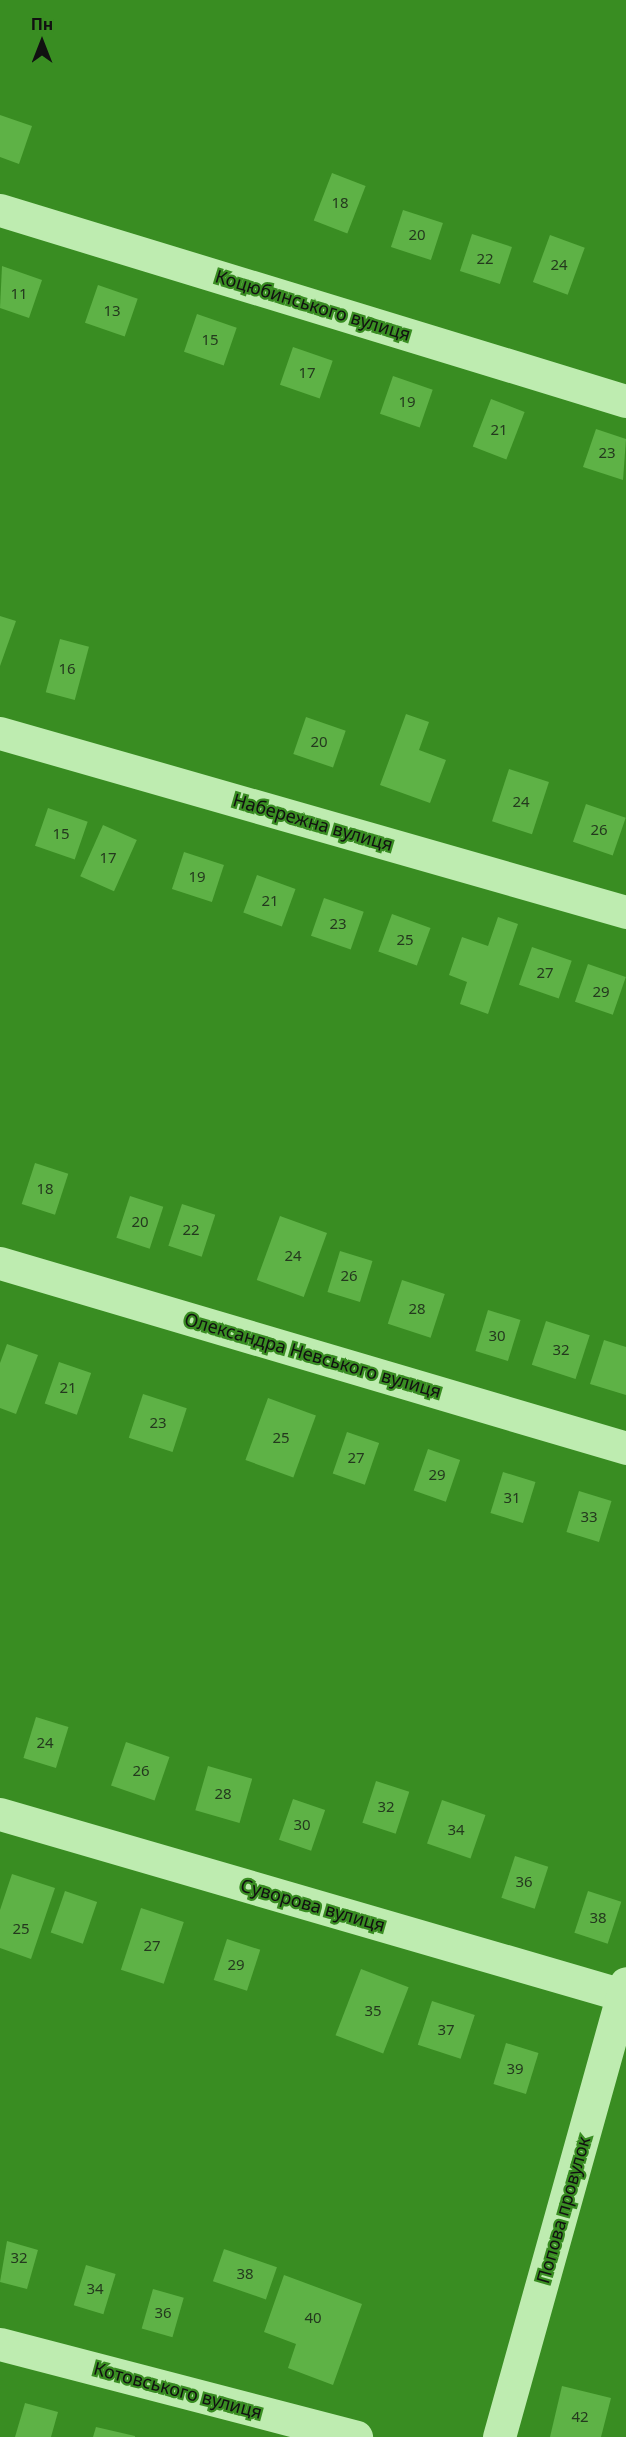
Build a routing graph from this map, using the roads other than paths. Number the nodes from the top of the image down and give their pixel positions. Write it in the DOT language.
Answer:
graph roads {
  1 [pos="0,210"];
  2 [pos="626,400"];
  3 [pos="0,733"];
  4 [pos="626,912"];
  5 [pos="0,1263"];
  6 [pos="626,1448"];
  7 [pos="0,1814"];
  8 [pos="624,1991"];
  9 [pos="0,2344"];
  10 [pos="356,2437"];
  11 [pos="499,2437"];
  1 -- 2 [label="street, Коцюбинського вулиця"];
  3 -- 4 [label="street, Набережна вулиця"];
  5 -- 6 [label="street, Олександра Невського вулиця"];
  7 -- 8 [label="street, Суворова вулиця"];
  8 -- 11 [label="street, Попова провулок"];
  9 -- 10 [label="street, Котовського вулиця"];
}
